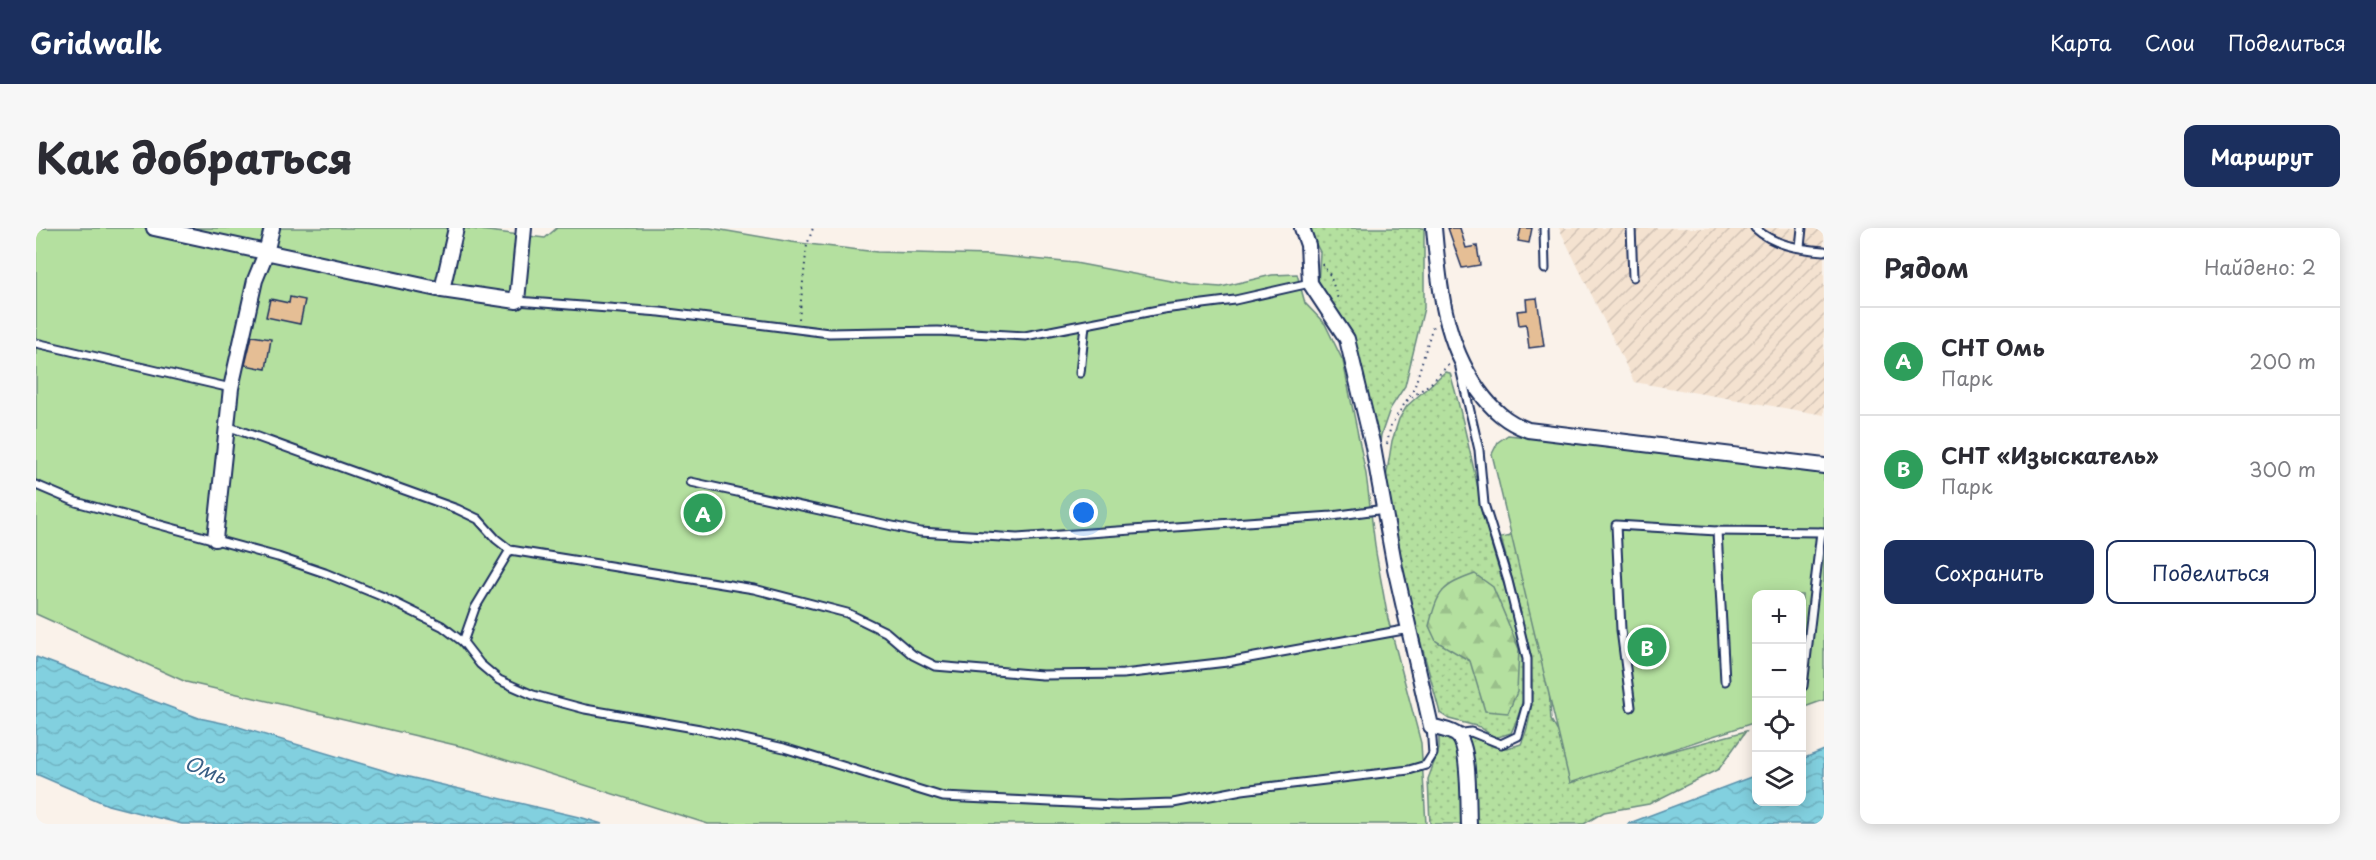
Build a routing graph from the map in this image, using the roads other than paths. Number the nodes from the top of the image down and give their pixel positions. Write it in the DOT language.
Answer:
graph roads {
  1 [pos="154,228"];
  2 [pos="272,228"];
  3 [pos="456,228"];
  4 [pos="524,228"];
  5 [pos="1302,228"];
  6 [pos="1434,228"];
  7 [pos="1544,228"];
  8 [pos="1631,228"];
  9 [pos="1755,228"];
  10 [pos="1802,228"];
  11 [pos="1800,247"];
  12 [pos="1824,251"];
  13 [pos="266,253"];
  14 [pos="1545,269"];
  15 [pos="1633,277"];
  16 [pos="1310,284"];
  17 [pos="442,290"];
  18 [pos="517,301"];
  19 [pos="1085,325"];
  20 [pos="36,343"];
  21 [pos="1457,354"];
  22 [pos="1080,373"];
  23 [pos="231,388"];
  24 [pos="227,426"];
  25 [pos="1824,466"];
  26 [pos="691,482"];
  27 [pos="36,485"];
  28 [pos="1385,509"];
  29 [pos="1717,531"];
  30 [pos="1822,532"];
  31 [pos="215,539"];
  32 [pos="510,550"];
  33 [pos="1409,629"];
  34 [pos="463,642"];
  35 [pos="1806,662"];
  36 [pos="1725,681"];
  37 [pos="1631,707"];
  38 [pos="1431,726"];
  39 [pos="1456,734"];
  40 [pos="1469,824"];
  1 -- 13 [label="street"];
  2 -- 13 [label="street"];
  3 -- 17 [label="street"];
  4 -- 18 [label="street"];
  5 -- 16 [label="street"];
  6 -- 21 [label="street"];
  7 -- 14 [label="lane"];
  8 -- 15 [label="lane"];
  9 -- 11 [label="lane"];
  10 -- 11 [label="lane"];
  11 -- 12 [label="lane"];
  13 -- 17 [label="street"];
  13 -- 23 [label="street"];
  16 -- 19 [label="lane"];
  16 -- 28 [label="street"];
  17 -- 18 [label="street"];
  18 -- 19 [label="lane"];
  19 -- 22 [label="lane"];
  20 -- 23 [label="lane"];
  21 -- 25 [label="street"];
  21 -- 39 [label="lane"];
  23 -- 24 [label="street"];
  24 -- 31 [label="street"];
  24 -- 32 [label="lane"];
  26 -- 28 [label="lane"];
  27 -- 31 [label="lane"];
  28 -- 33 [label="street"];
  29 -- 30 [label="lane"];
  29 -- 36 [label="lane"];
  29 -- 37 [label="lane"];
  30 -- 35 [label="lane"];
  31 -- 34 [label="lane"];
  32 -- 33 [label="lane"];
  32 -- 34 [label="lane"];
  33 -- 38 [label="street"];
  34 -- 38 [label="lane"];
  38 -- 39 [label="street"];
  39 -- 40 [label="street"];
}
